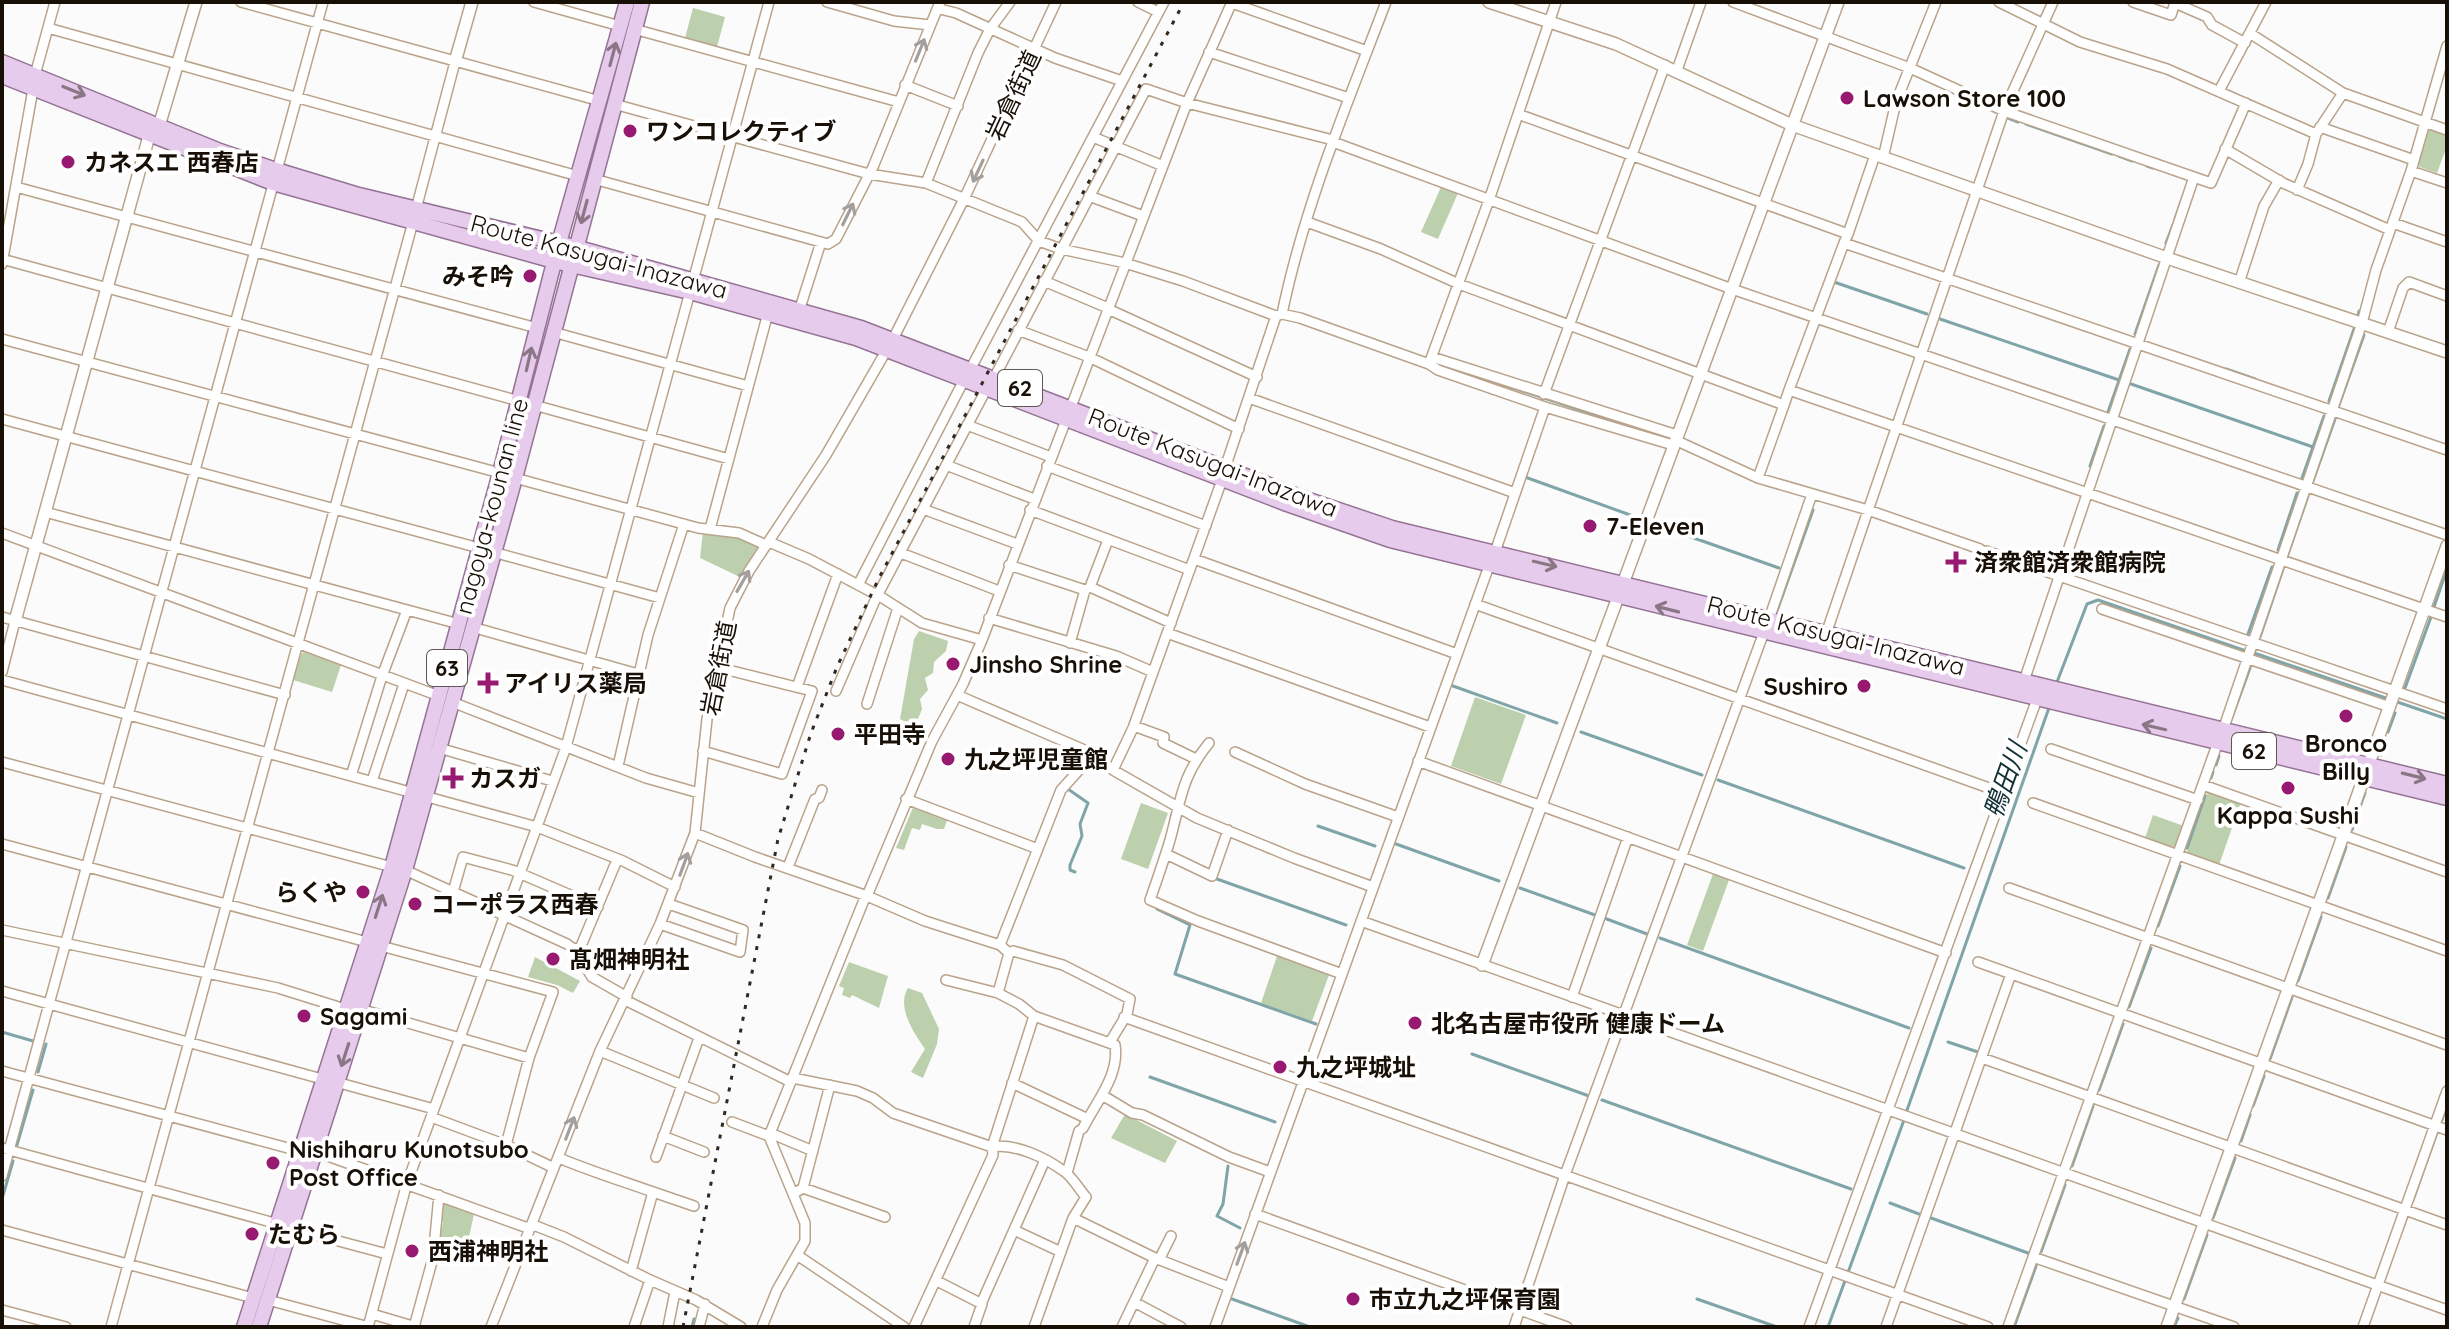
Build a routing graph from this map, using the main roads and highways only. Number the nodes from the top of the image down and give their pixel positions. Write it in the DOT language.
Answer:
graph roads {
  1 [pos="627,2"];
  2 [pos="642,2"];
  3 [pos="627,28"];
  4 [pos="2,62"];
  5 [pos="2,76"];
  6 [pos="34,82"];
  7 [pos="607,102"];
  8 [pos="415,215"];
  9 [pos="559,243"];
  10 [pos="575,247"];
  11 [pos="554,261"];
  12 [pos="570,265"];
  13 [pos="692,287"];
  14 [pos="890,344"];
  15 [pos="526,403"];
  16 [pos="1767,626"];
  17 [pos="2042,695"];
  18 [pos="446,699"];
  19 [pos="2366,771"];
  20 [pos="2447,784"];
  21 [pos="420,795"];
  22 [pos="2447,798"];
  23 [pos="260,1299"];
  24 [pos="244,1327"];
  25 [pos="259,1327"];
  1 -- 3 [label="main road, nagoya-kounan line / 63"];
  2 -- 3 [label="main road, nagoya-kounan line / 63"];
  3 -- 7 [label="main road, nagoya-kounan line / 63"];
  4 -- 6 [label="main road, Route Kasugai-Inazawa / 62"];
  5 -- 6 [label="main road, Route Kasugai-Inazawa / 62"];
  6 -- 8 [label="main road, Route Kasugai-Inazawa / 62"];
  7 -- 9 [label="main road, nagoya-kounan line / 63"];
  7 -- 10 [label="main road, nagoya-kounan line / 63, one-way"];
  8 -- 9 [label="main road, Route Kasugai-Inazawa / 62"];
  8 -- 11 [label="main road, Route Kasugai-Inazawa / 62"];
  9 -- 10 [label="main road, Route Kasugai-Inazawa / 62"];
  9 -- 11 [label="main road, nagoya-kounan line / 63"];
  10 -- 12 [label="main road, nagoya-kounan line / 63"];
  10 -- 13 [label="main road, Route Kasugai-Inazawa / 62"];
  11 -- 12 [label="main road, Route Kasugai-Inazawa / 62"];
  15 -- 11 [label="main road, nagoya-kounan line / 63, one-way"];
  12 -- 13 [label="main road, Route Kasugai-Inazawa / 62"];
  12 -- 15 [label="main road, nagoya-kounan line / 63"];
  13 -- 14 [label="main road, Route Kasugai-Inazawa / 62"];
  13 -- 14 [label="main road, Route Kasugai-Inazawa / 62"];
  14 -- 16 [label="main road, Route Kasugai-Inazawa / 62"];
  15 -- 18 [label="main road, nagoya-kounan line / 63"];
  16 -- 17 [label="main road, Route Kasugai-Inazawa / 62"];
  16 -- 17 [label="main road, Route Kasugai-Inazawa / 62"];
  17 -- 19 [label="main road, Route Kasugai-Inazawa / 62"];
  18 -- 21 [label="main road, nagoya-kounan line / 63"];
  18 -- 21 [label="main road, nagoya-kounan line / 63"];
  19 -- 20 [label="main road, Route Kasugai-Inazawa / 62, one-way"];
  19 -- 22 [label="main road, Route Kasugai-Inazawa / 62"];
  21 -- 23 [label="main road, nagoya-kounan line / 63"];
  23 -- 24 [label="main road, nagoya-kounan line / 63"];
  23 -- 25 [label="main road, nagoya-kounan line / 63"];
}
